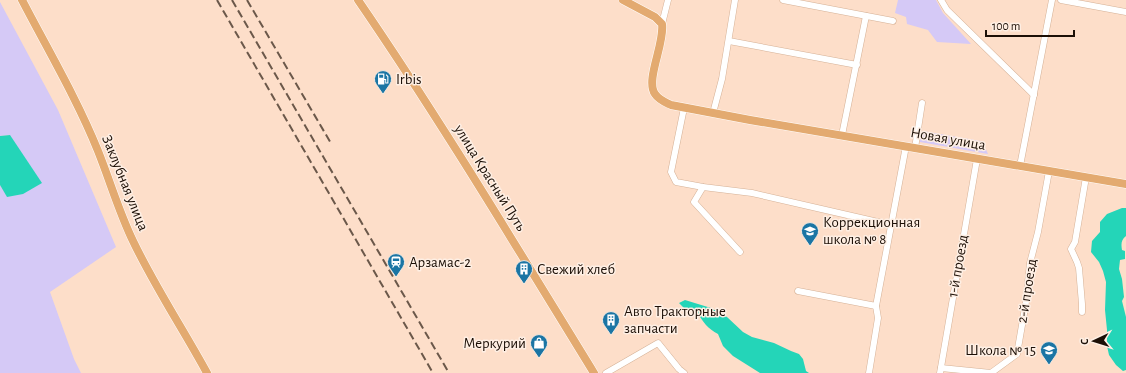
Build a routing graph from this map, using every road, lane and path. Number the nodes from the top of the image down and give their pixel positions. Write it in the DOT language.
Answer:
graph roads {
  1 [pos="22,0"];
  2 [pos="358,0"];
  3 [pos="623,0"];
  4 [pos="668,0"];
  5 [pos="735,0"];
  6 [pos="783,0"];
  7 [pos="941,0"];
  8 [pos="1052,0"];
  9 [pos="1061,0"];
  10 [pos="1126,12"];
  11 [pos="866,16"];
  12 [pos="893,21"];
  13 [pos="662,24"];
  14 [pos="729,41"];
  15 [pos="857,65"];
  16 [pos="1034,95"];
  17 [pos="922,103"];
  18 [pos="684,108"];
  19 [pos="713,113"];
  20 [pos="842,135"];
  21 [pos="906,146"];
  22 [pos="915,148"];
  23 [pos="977,159"];
  24 [pos="1020,166"];
  25 [pos="1049,171"];
  26 [pos="1086,178"];
  27 [pos="1126,184"];
  28 [pos="703,187"];
  29 [pos="891,225"];
  30 [pos="740,252"];
  31 [pos="798,290"];
  32 [pos="876,306"];
  33 [pos="1082,312"];
  34 [pos="940,371"];
  35 [pos="207,373"];
  36 [pos="594,373"];
  37 [pos="606,373"];
  38 [pos="684,373"];
  39 [pos="868,373"];
  1 -- 35 [label="main road, Заклубная улица"];
  2 -- 36 [label="main road, улица Красный Путь"];
  3 -- 13 [label="main road"];
  4 -- 13 [label="street"];
  5 -- 14 [label="street"];
  6 -- 11 [label="street"];
  7 -- 16 [label="street"];
  8 -- 16 [label="street"];
  9 -- 10 [label="street"];
  11 -- 12 [label="street"];
  11 -- 15 [label="street"];
  13 -- 18 [label="main road, Новая улица"];
  14 -- 15 [label="street"];
  14 -- 19 [label="street"];
  15 -- 20 [label="street"];
  16 -- 24 [label="street"];
  17 -- 22 [label="street"];
  18 -- 19 [label="main road, Новая улица"];
  18 -- 28 [label="street"];
  19 -- 20 [label="main road, Новая улица"];
  20 -- 21 [label="main road, Новая улица"];
  21 -- 22 [label="main road, Новая улица"];
  21 -- 29 [label="street"];
  22 -- 23 [label="main road, Новая улица"];
  23 -- 24 [label="main road, Новая улица"];
  23 -- 34 [label="street, 1-й проезд"];
  24 -- 25 [label="main road, Новая улица"];
  25 -- 26 [label="main road, Новая улица"];
  25 -- 34 [label="street, 2-й проезд"];
  26 -- 27 [label="main road, Новая улица"];
  26 -- 33 [label="street"];
  28 -- 29 [label="street"];
  28 -- 30 [label="street"];
  29 -- 32 [label="street"];
  31 -- 32 [label="street"];
  32 -- 39 [label="street"];
  37 -- 38 [label="street"];
}
